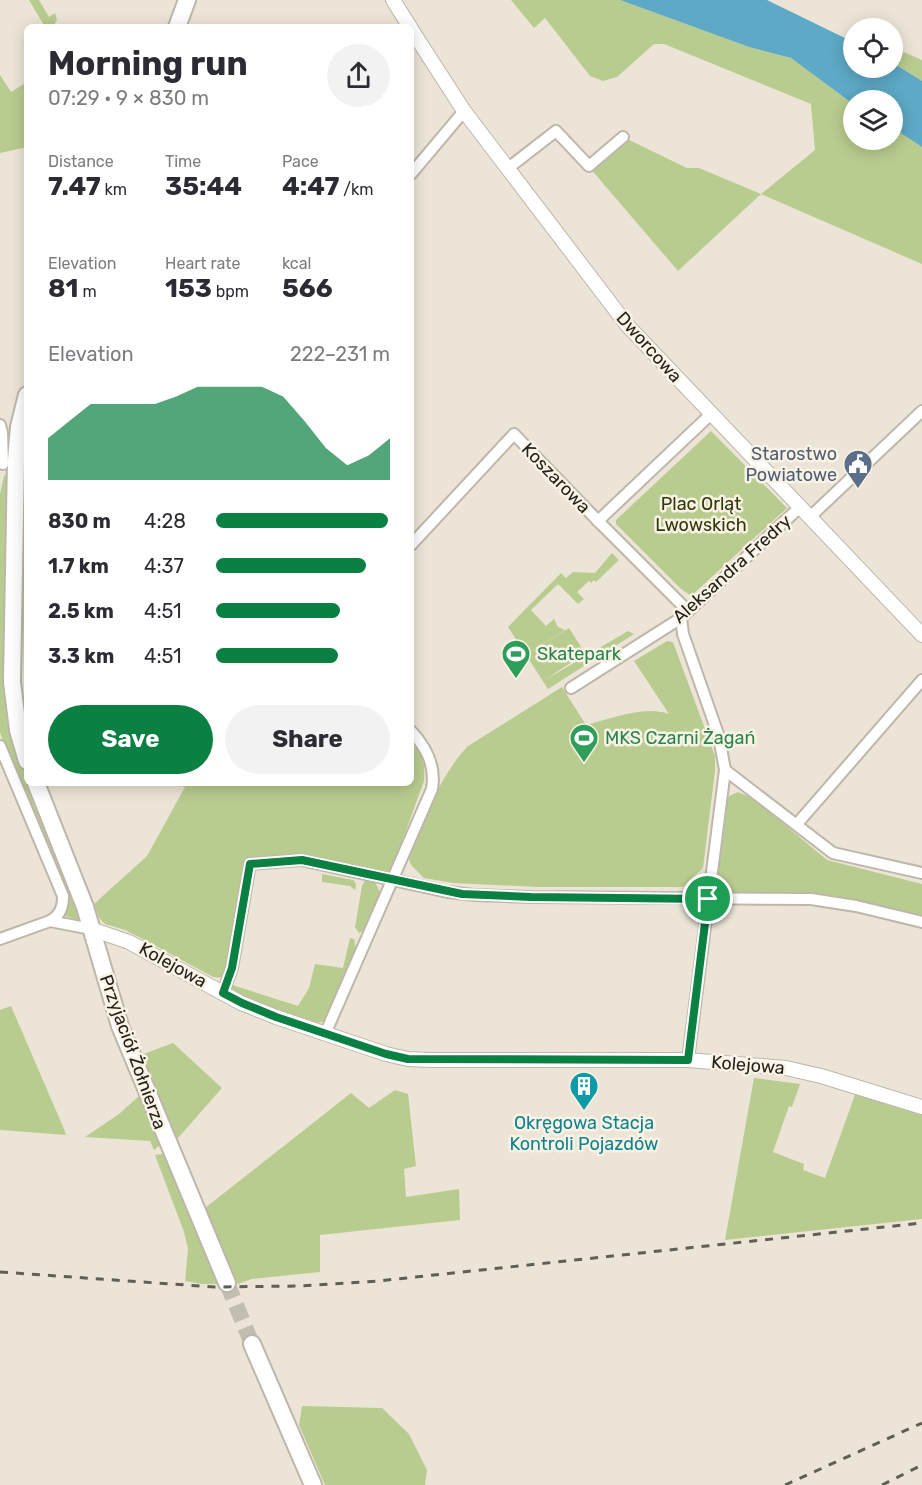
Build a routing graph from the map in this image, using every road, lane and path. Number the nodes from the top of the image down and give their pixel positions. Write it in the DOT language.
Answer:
graph roads {
  1 [pos="187,0"];
  2 [pos="393,0"];
  3 [pos="178,24"];
  4 [pos="408,24"];
  5 [pos="414,34"];
  6 [pos="464,111"];
  7 [pos="623,137"];
  8 [pos="507,169"];
  9 [pos="414,170"];
  10 [pos="24,406"];
  11 [pos="922,411"];
  12 [pos="711,414"];
  13 [pos="0,420"];
  14 [pos="0,425"];
  15 [pos="18,427"];
  16 [pos="6,467"];
  17 [pos="805,512"];
  18 [pos="598,521"];
  19 [pos="414,542"];
  20 [pos="685,614"];
  21 [pos="922,635"];
  22 [pos="922,680"];
  23 [pos="571,688"];
  24 [pos="414,734"];
  25 [pos="0,746"];
  26 [pos="24,751"];
  27 [pos="725,770"];
  28 [pos="37,786"];
  29 [pos="797,824"];
  30 [pos="922,873"];
  31 [pos="393,880"];
  32 [pos="708,899"];
  33 [pos="50,921"];
  34 [pos="922,922"];
  35 [pos="91,929"];
  36 [pos="0,939"];
  37 [pos="223,993"];
  38 [pos="325,1034"];
  39 [pos="688,1060"];
  40 [pos="922,1107"];
  41 [pos="227,1283"];
  42 [pos="252,1344"];
  43 [pos="313,1485"];
  1 -- 3 [label="main road"];
  2 -- 4 [label="street, Dworcowa"];
  5 -- 6 [label="street, Dworcowa"];
  6 -- 8 [label="street, Dworcowa"];
  6 -- 9 [label="street"];
  7 -- 8 [label="street"];
  8 -- 12 [label="street, Dworcowa"];
  10 -- 15 [label="main road"];
  11 -- 17 [label="street, Aleksandra Fredry"];
  12 -- 17 [label="street, Dworcowa"];
  12 -- 18 [label="street"];
  13 -- 15 [label="street"];
  14 -- 16 [label="street"];
  15 -- 16 [label="main road"];
  16 -- 26 [label="main road"];
  17 -- 20 [label="street, Aleksandra Fredry"];
  17 -- 21 [label="street, Dworcowa"];
  18 -- 19 [label="street, Koszarowa"];
  18 -- 20 [label="street"];
  20 -- 23 [label="street, Aleksandra Fredry"];
  20 -- 27 [label="street"];
  22 -- 29 [label="street"];
  24 -- 31 [label="street"];
  25 -- 33 [label="street"];
  27 -- 29 [label="street"];
  27 -- 32 [label="street"];
  28 -- 35 [label="main road, Przyjaciół Żołnierza"];
  29 -- 30 [label="street"];
  31 -- 32 [label="street"];
  31 -- 37 [label="street"];
  31 -- 38 [label="street"];
  32 -- 34 [label="street"];
  32 -- 39 [label="street"];
  33 -- 35 [label="street"];
  33 -- 36 [label="street"];
  35 -- 37 [label="street, Kolejowa"];
  35 -- 41 [label="main road, Przyjaciół Żołnierza"];
  37 -- 38 [label="street, Kolejowa"];
  38 -- 39 [label="street, Kolejowa"];
  39 -- 40 [label="street, Kolejowa"];
  42 -- 43 [label="main road"];
}
